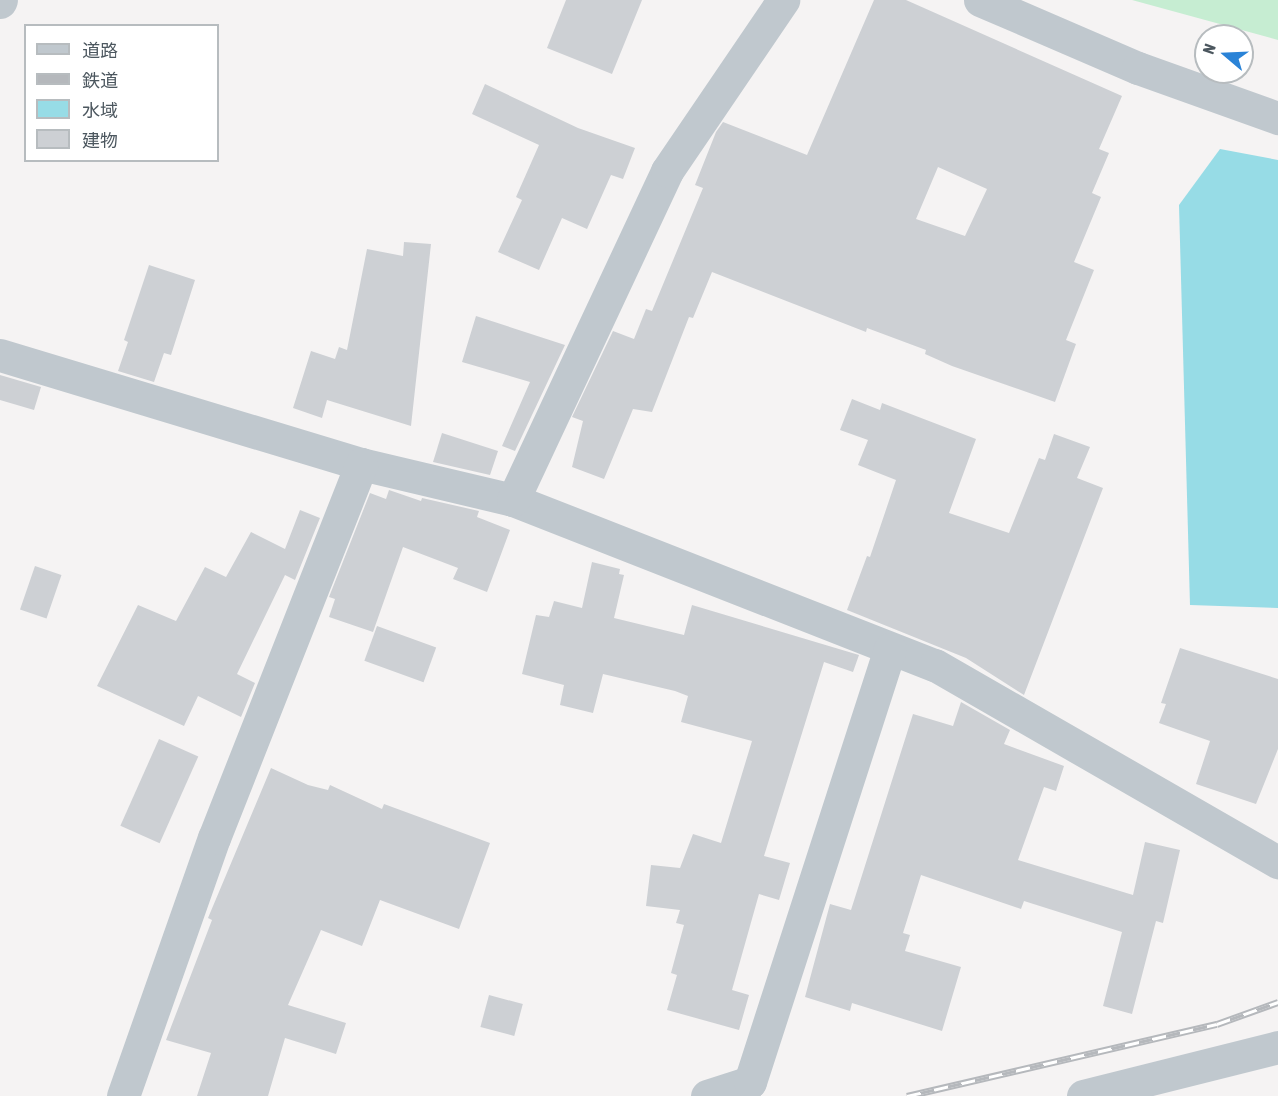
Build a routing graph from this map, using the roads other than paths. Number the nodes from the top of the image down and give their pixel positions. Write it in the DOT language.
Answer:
graph roads {
  1 [pos="783,0"];
  2 [pos="980,0"];
  3 [pos="1278,118"];
  4 [pos="0,355"];
  5 [pos="361,464"];
  6 [pos="513,500"];
  7 [pos="890,649"];
  8 [pos="1278,862"];
  9 [pos="1278,1047"];
  10 [pos="123,1096"];
  11 [pos="707,1096"];
  12 [pos="1083,1096"];
  1 -- 6 [label="street"];
  2 -- 3 [label="street"];
  4 -- 5 [label="street"];
  5 -- 6 [label="street"];
  5 -- 10 [label="street"];
  6 -- 7 [label="street"];
  7 -- 8 [label="street"];
  7 -- 11 [label="street"];
  9 -- 12 [label="street"];
}
